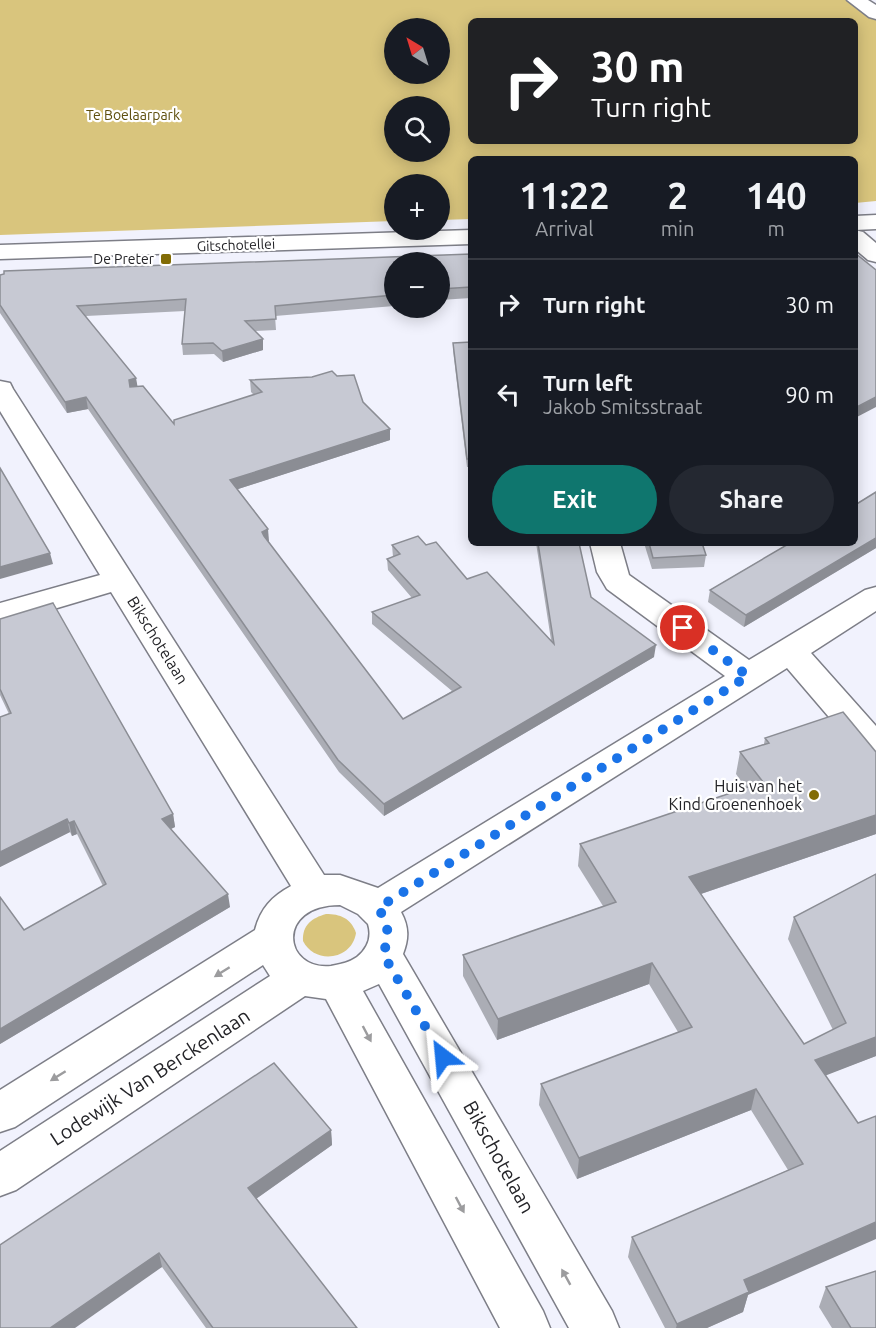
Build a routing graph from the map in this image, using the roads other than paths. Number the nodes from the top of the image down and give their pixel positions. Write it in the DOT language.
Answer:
graph roads {
  1 [pos="856,0"];
  2 [pos="876,13"];
  3 [pos="876,222"];
  4 [pos="858,223"];
  5 [pos="468,237"];
  6 [pos="858,240"];
  7 [pos="0,252"];
  8 [pos="876,255"];
  9 [pos="14,404"];
  10 [pos="606,546"];
  11 [pos="120,579"];
  12 [pos="876,597"];
  13 [pos="0,614"];
  14 [pos="790,650"];
  15 [pos="748,676"];
  16 [pos="876,749"];
  17 [pos="314,892"];
  18 [pos="378,908"];
  19 [pos="272,940"];
  20 [pos="383,954"];
  21 [pos="319,981"];
  22 [pos="0,1113"];
  23 [pos="0,1176"];
  24 [pos="526,1328"];
  25 [pos="595,1328"];
  1 -- 2 [label="street"];
  3 -- 4 [label="street"];
  5 -- 7 [label="street, Gitschotellei"];
  6 -- 8 [label="street"];
  9 -- 11 [label="street, Bikschotelaan"];
  10 -- 15 [label="street"];
  11 -- 13 [label="street"];
  11 -- 17 [label="street, Bikschotelaan"];
  12 -- 14 [label="street"];
  14 -- 15 [label="street"];
  14 -- 16 [label="street"];
  15 -- 18 [label="street"];
  17 -- 18 [label="street"];
  17 -- 19 [label="street"];
  18 -- 20 [label="street"];
  19 -- 21 [label="street"];
  19 -- 22 [label="street, one-way"];
  20 -- 21 [label="street"];
  25 -- 20 [label="street, Bikschotelaan, one-way"];
  21 -- 23 [label="street, Lodewijk Van Berckenlaan"];
  21 -- 24 [label="street, one-way"];
}
